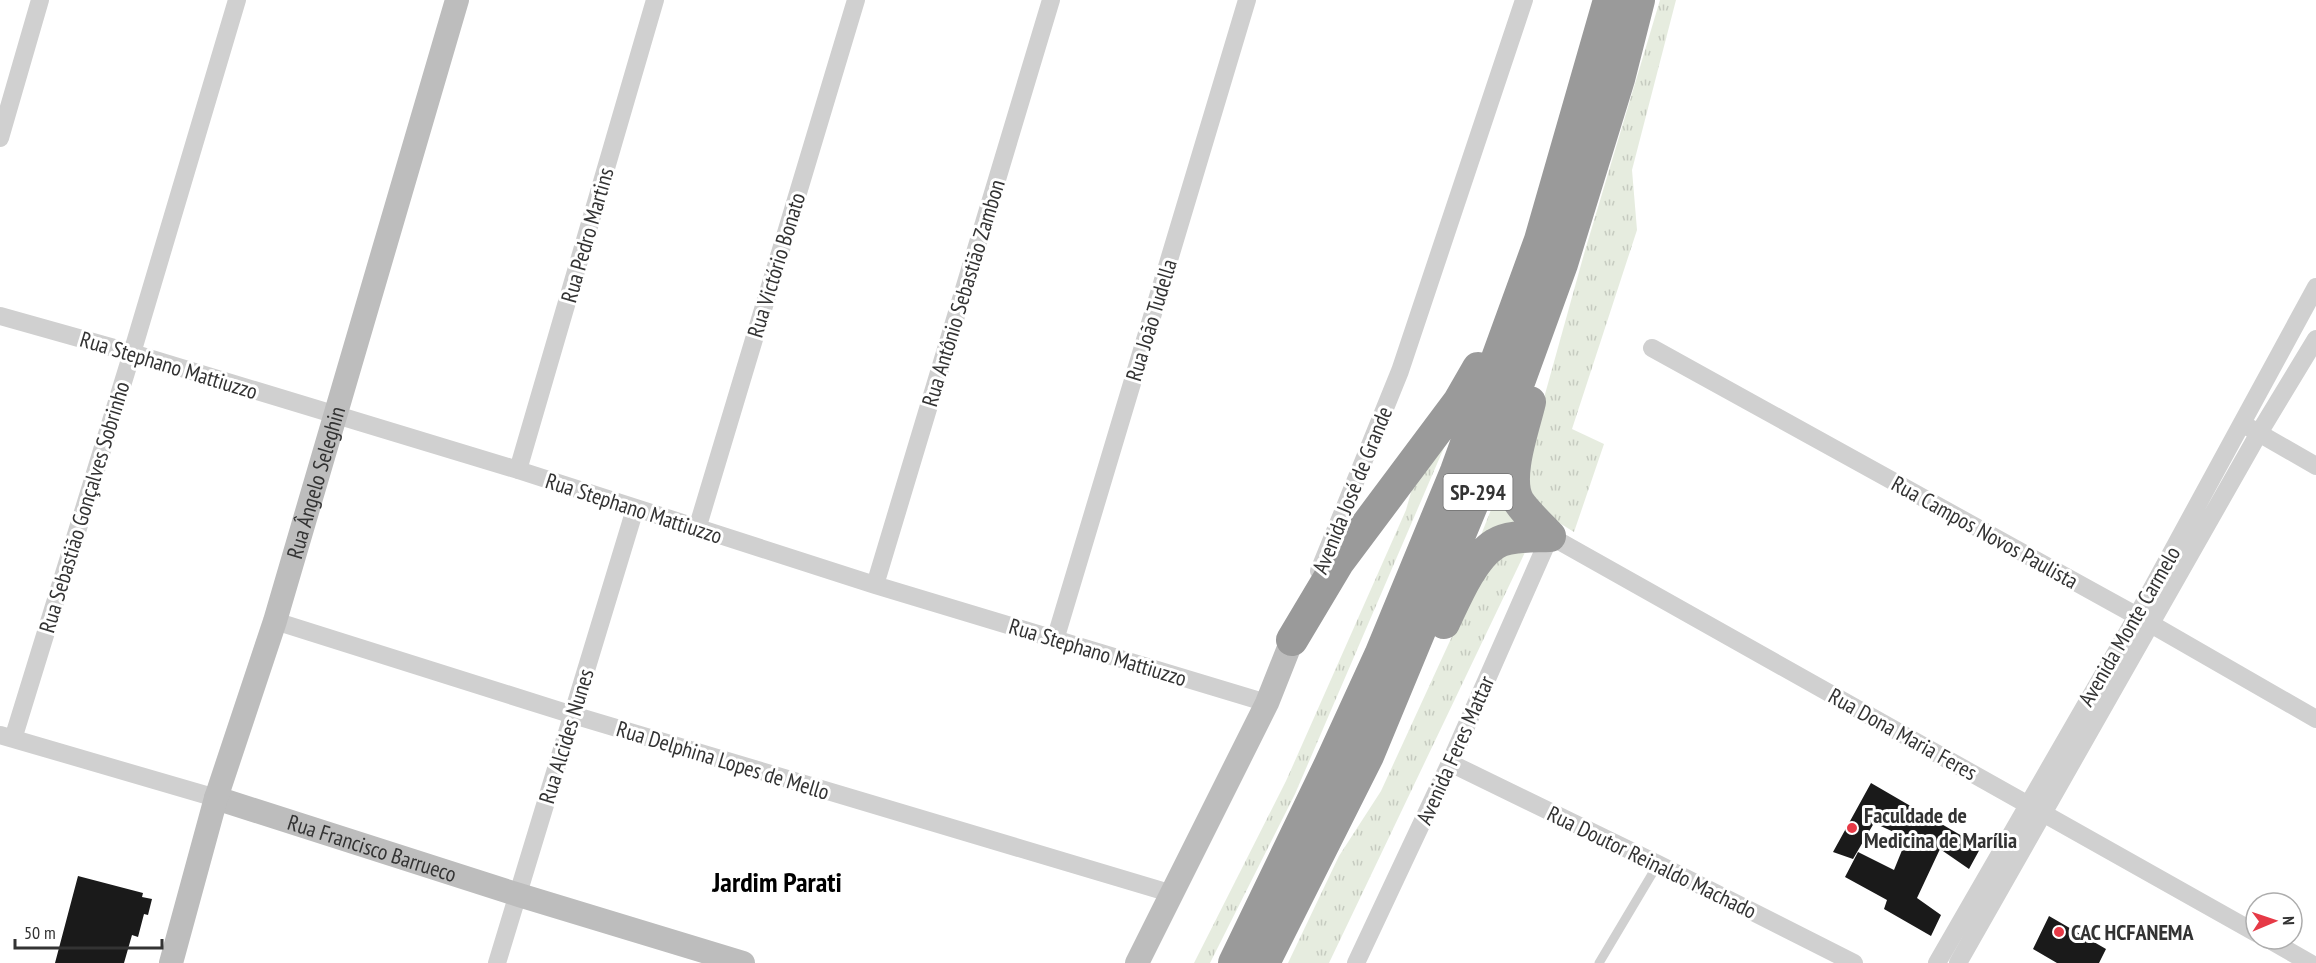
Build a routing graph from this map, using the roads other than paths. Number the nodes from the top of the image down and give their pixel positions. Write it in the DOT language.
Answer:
graph roads {
  1 [pos="40,0"];
  2 [pos="237,0"];
  3 [pos="457,0"];
  4 [pos="655,0"];
  5 [pos="856,0"];
  6 [pos="1051,0"];
  7 [pos="1247,0"];
  8 [pos="1524,0"];
  9 [pos="1609,0"];
  10 [pos="1639,0"];
  11 [pos="0,138"];
  12 [pos="1540,240"];
  13 [pos="1562,264"];
  14 [pos="2313,300"];
  15 [pos="0,316"];
  16 [pos="2316,339"];
  17 [pos="1652,348"];
  18 [pos="132,353"];
  19 [pos="334,415"];
  20 [pos="2241,424"];
  21 [pos="2259,433"];
  22 [pos="2316,466"];
  23 [pos="518,470"];
  24 [pos="635,509"];
  25 [pos="697,529"];
  26 [pos="1550,536"];
  27 [pos="874,585"];
  28 [pos="2144,620"];
  29 [pos="275,621"];
  30 [pos="1055,640"];
  31 [pos="1292,640"];
  32 [pos="1267,703"];
  33 [pos="573,715"];
  34 [pos="2316,719"];
  35 [pos="7,737"];
  36 [pos="1368,756"];
  37 [pos="1450,763"];
  38 [pos="216,798"];
  39 [pos="2035,808"];
  40 [pos="1658,864"];
  41 [pos="1173,894"];
  42 [pos="519,895"];
  43 [pos="2244,926"];
  44 [pos="2289,951"];
  45 [pos="171,963"];
  46 [pos="497,963"];
  47 [pos="743,963"];
  48 [pos="1137,963"];
  49 [pos="1234,963"];
  50 [pos="1264,963"];
  51 [pos="1356,963"];
  52 [pos="1599,963"];
  53 [pos="1854,963"];
  54 [pos="1938,963"];
  55 [pos="1958,963"];
  56 [pos="2310,963"];
  1 -- 11 [label="street"];
  2 -- 18 [label="street, Rua Sebastião Gonçalves Sobrinho"];
  3 -- 19 [label="street, Rua Ângelo Seleghin"];
  4 -- 23 [label="street, Rua Pedro Martins"];
  5 -- 25 [label="street, Rua Victório Bonato"];
  6 -- 27 [label="street, Rua Antônio Sebastião Zambon"];
  7 -- 30 [label="street, Rua João Tudella"];
  8 -- 31 [label="street, Avenida José de Grande"];
  9 -- 12 [label="highway, SP-294"];
  10 -- 13 [label="highway, SP-294"];
  12 -- 31 [label="highway"];
  12 -- 49 [label="highway, SP-294"];
  13 -- 26 [label="highway"];
  13 -- 36 [label="highway, SP-294"];
  14 -- 20 [label="street, Avenida Monte Carmelo"];
  15 -- 18 [label="street, Rua Stephano Mattiuzzo"];
  16 -- 21 [label="street, Avenida Monte Carmelo"];
  17 -- 28 [label="street, Rua Campos Novos Paulista"];
  18 -- 19 [label="street, Rua Stephano Mattiuzzo"];
  18 -- 35 [label="street, Rua Sebastião Gonçalves Sobrinho"];
  19 -- 23 [label="street, Rua Stephano Mattiuzzo"];
  19 -- 29 [label="street, Rua Ângelo Seleghin"];
  20 -- 21 [label="street"];
  20 -- 28 [label="street, Avenida Monte Carmelo"];
  21 -- 22 [label="street"];
  21 -- 28 [label="street, Avenida Monte Carmelo"];
  23 -- 24 [label="street, Rua Stephano Mattiuzzo"];
  24 -- 25 [label="street, Rua Stephano Mattiuzzo"];
  24 -- 33 [label="street, Rua Alcides Nunes"];
  25 -- 27 [label="street, Rua Stephano Mattiuzzo"];
  26 -- 36 [label="highway"];
  26 -- 37 [label="street, Avenida Feres Mattar"];
  26 -- 39 [label="street, Rua Dona Maria Feres"];
  27 -- 30 [label="street, Rua Stephano Mattiuzzo"];
  28 -- 34 [label="street, Rua Campos Novos Paulista"];
  28 -- 39 [label="street, Avenida Monte Carmelo"];
  29 -- 33 [label="street, Rua Delphina Lopes de Mello"];
  29 -- 38 [label="street, Rua Ângelo Seleghin"];
  30 -- 32 [label="street, Rua Stephano Mattiuzzo"];
  31 -- 32 [label="street, Avenida José de Grande"];
  32 -- 41 [label="street, Avenida José de Grande"];
  33 -- 41 [label="street, Rua Delphina Lopes de Mello"];
  33 -- 42 [label="street, Rua Alcides Nunes"];
  35 -- 38 [label="street, Rua Francisco Barrueco"];
  36 -- 50 [label="highway, SP-294"];
  37 -- 40 [label="street, Rua Doutor Reinaldo Machado"];
  37 -- 51 [label="street, Avenida Feres Mattar"];
  38 -- 42 [label="street, Rua Francisco Barrueco"];
  38 -- 45 [label="street, Rua Ângelo Seleghin"];
  39 -- 43 [label="street, Rua Dona Maria Feres"];
  39 -- 54 [label="street, Avenida Monte Carmelo"];
  39 -- 55 [label="street, Avenida Monte Carmelo"];
  40 -- 52 [label="lane"];
  40 -- 53 [label="street, Rua Doutor Reinaldo Machado"];
  41 -- 48 [label="street, Avenida José de Grande"];
  42 -- 46 [label="street, Rua Alcides Nunes"];
  42 -- 47 [label="street, Rua Francisco Barrueco"];
  44 -- 56 [label="street"];
}
